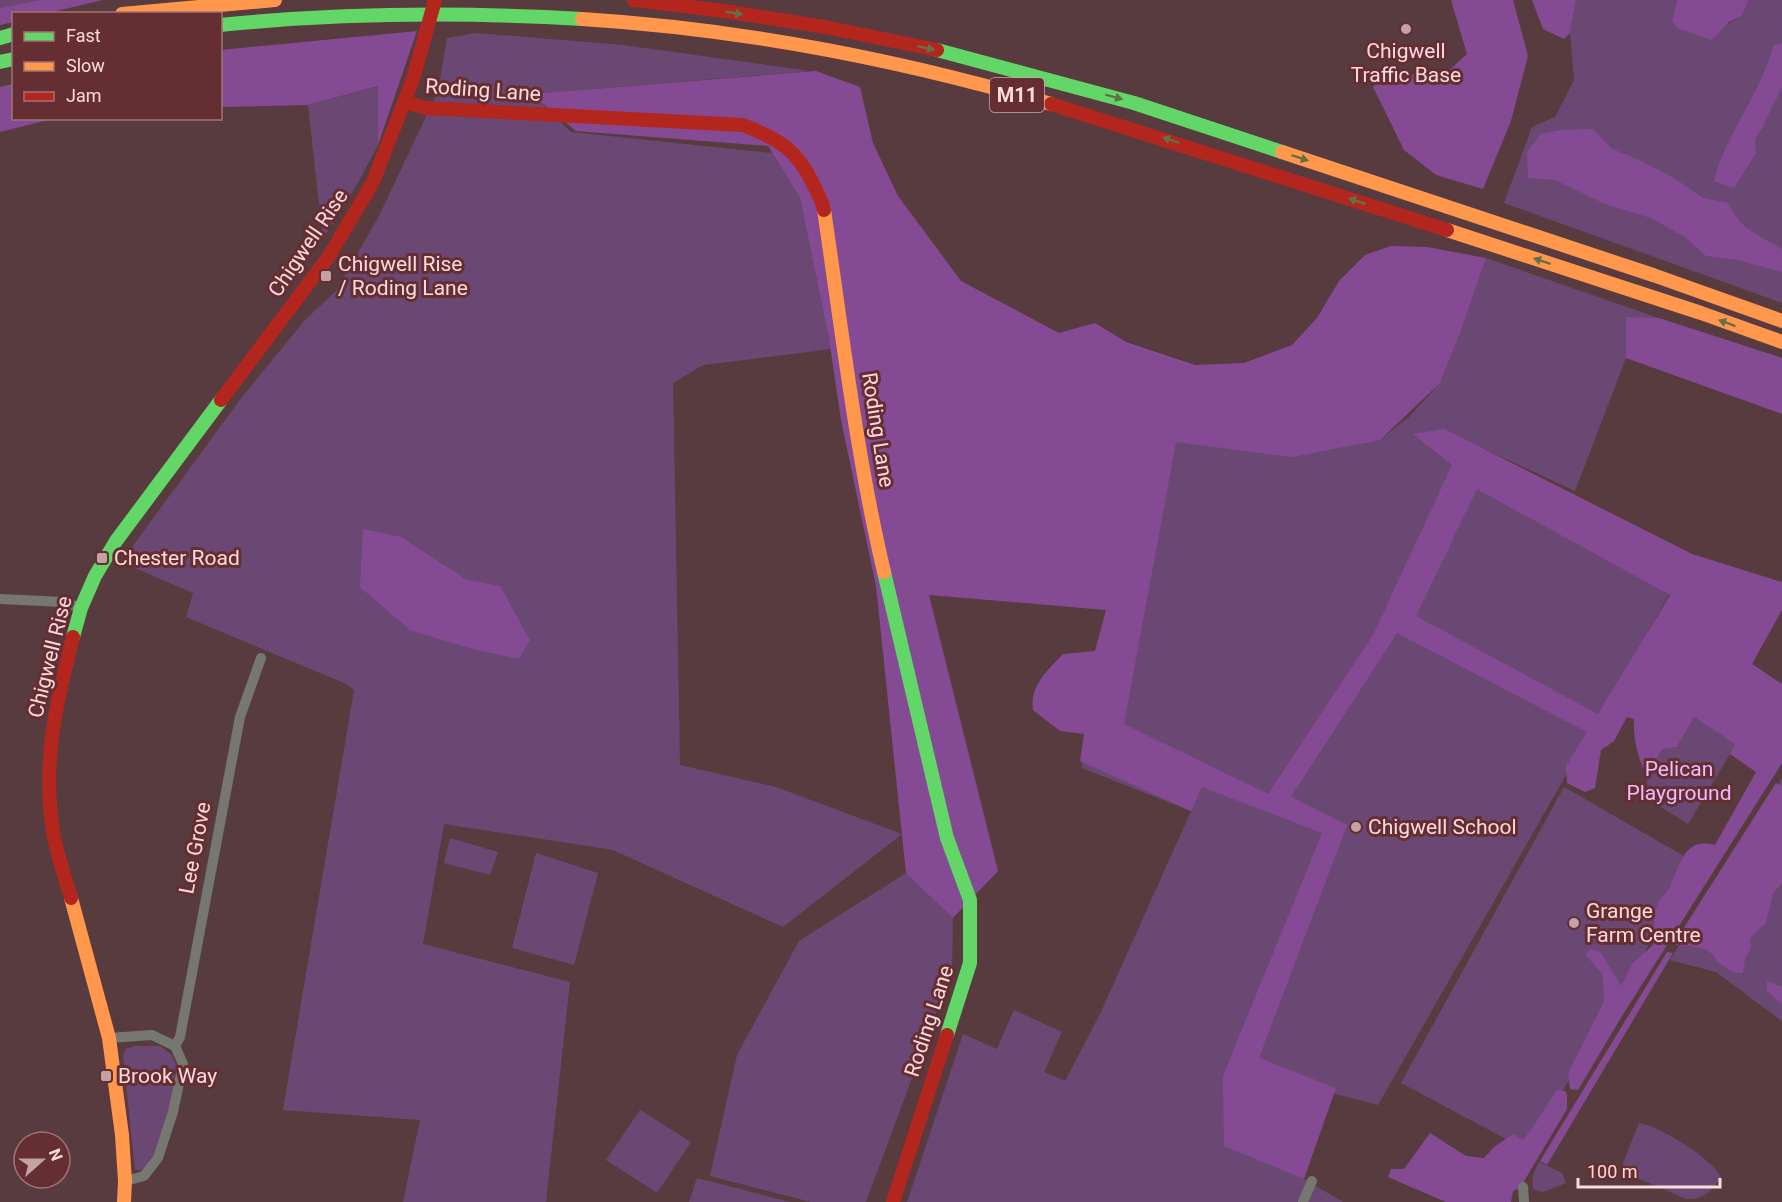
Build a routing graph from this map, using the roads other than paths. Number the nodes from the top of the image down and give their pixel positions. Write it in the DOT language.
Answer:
graph roads {
  1 [pos="275,0"];
  2 [pos="435,0"];
  3 [pos="634,0"];
  4 [pos="144,12"];
  5 [pos="222,25"];
  6 [pos="405,102"];
  7 [pos="1782,321"];
  8 [pos="1782,342"];
  9 [pos="0,599"];
  10 [pos="81,608"];
  11 [pos="261,658"];
  12 [pos="109,1038"];
  13 [pos="176,1046"];
  14 [pos="125,1181"];
  15 [pos="1312,1181"];
  16 [pos="1523,1188"];
  17 [pos="124,1202"];
  18 [pos="893,1202"];
  19 [pos="1303,1202"];
  20 [pos="1524,1202"];
  1 -- 4 [label="main road"];
  2 -- 6 [label="main road, Roding Lane, bridge"];
  3 -- 7 [label="main road, M11, one-way"];
  8 -- 5 [label="main road, M11, one-way"];
  6 -- 10 [label="main road, Chigwell Rise"];
  6 -- 18 [label="main road, Roding Lane"];
  9 -- 10 [label="street"];
  10 -- 12 [label="main road, Chigwell Rise"];
  11 -- 13 [label="street, Lee Grove"];
  12 -- 13 [label="street"];
  12 -- 14 [label="main road, Chigwell Rise"];
  13 -- 14 [label="street, Lee Grove"];
  14 -- 17 [label="main road, Chigwell Rise"];
  15 -- 19 [label="street"];
  16 -- 20 [label="street"];
}
